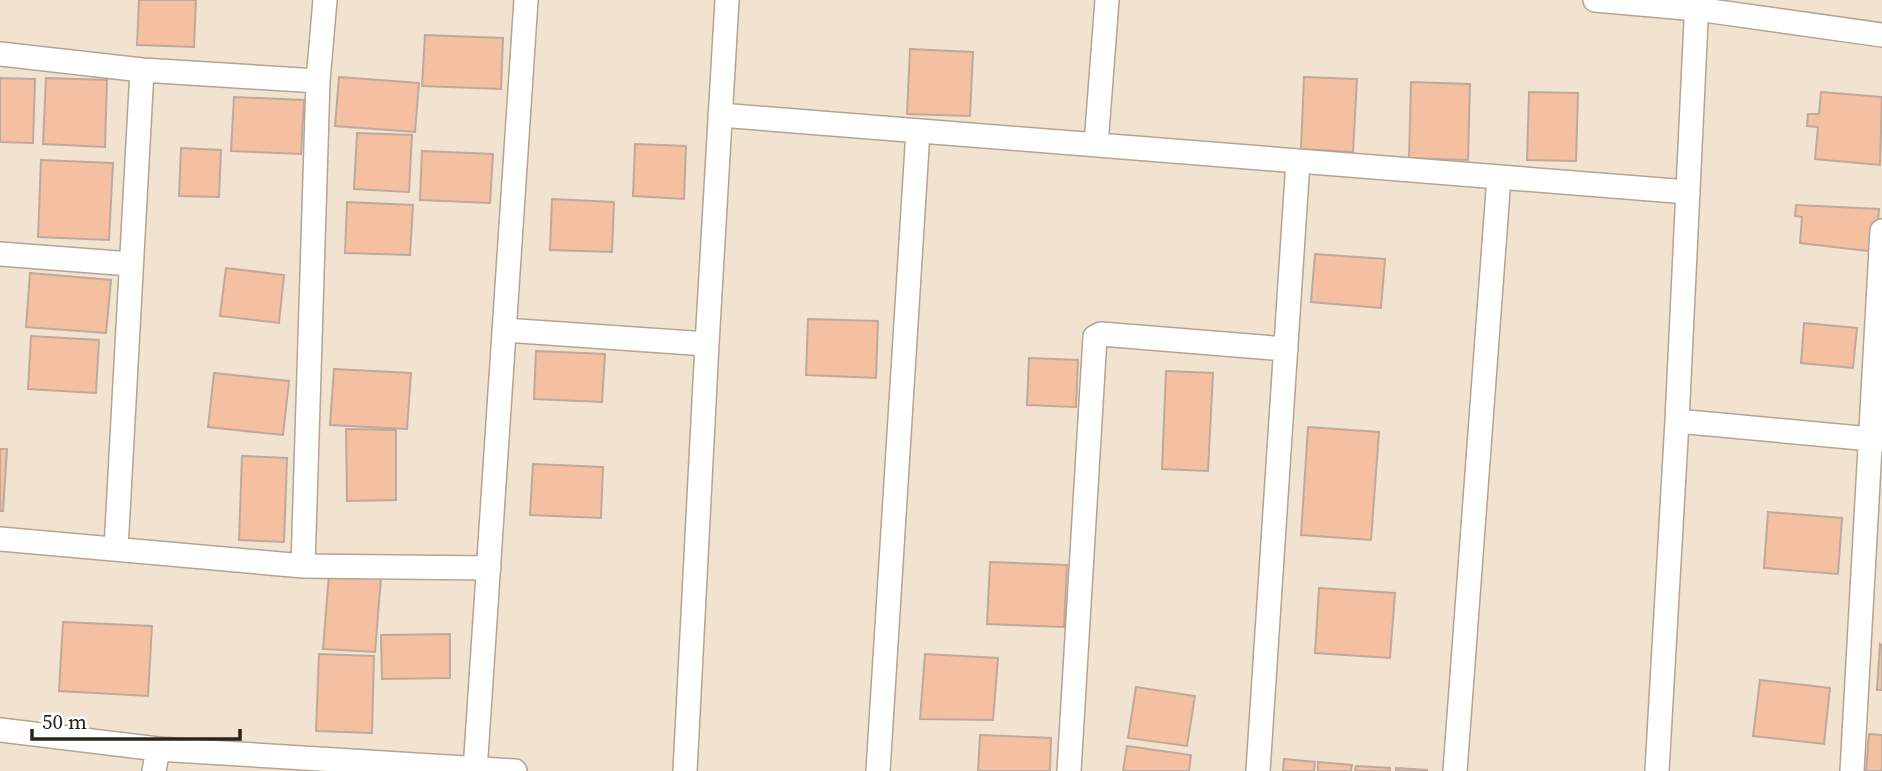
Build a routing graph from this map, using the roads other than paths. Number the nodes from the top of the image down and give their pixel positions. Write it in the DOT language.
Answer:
graph roads {
  1 [pos="325,0"];
  2 [pos="526,0"];
  3 [pos="727,0"];
  4 [pos="1107,0"];
  5 [pos="1595,0"];
  6 [pos="1697,5"];
  7 [pos="1882,35"];
  8 [pos="0,54"];
  9 [pos="142,69"];
  10 [pos="318,81"];
  11 [pos="720,116"];
  12 [pos="918,131"];
  13 [pos="1096,145"];
  14 [pos="1298,161"];
  15 [pos="1499,177"];
  16 [pos="1688,192"];
  17 [pos="1882,230"];
  18 [pos="0,254"];
  19 [pos="131,264"];
  20 [pos="504,330"];
  21 [pos="707,344"];
  22 [pos="1286,349"];
  23 [pos="1677,421"];
  24 [pos="1876,440"];
  25 [pos="0,539"];
  26 [pos="116,549"];
  27 [pos="303,566"];
  28 [pos="489,568"];
  29 [pos="0,730"];
  30 [pos="156,760"];
  31 [pos="475,769"];
  32 [pos="515,771"];
  33 [pos="685,771"];
  34 [pos="878,771"];
  35 [pos="1069,771"];
  36 [pos="1258,771"];
  37 [pos="1455,771"];
  38 [pos="1657,771"];
  39 [pos="1852,771"];
  1 -- 10 [label="street"];
  2 -- 20 [label="street"];
  3 -- 11 [label="street"];
  4 -- 13 [label="street"];
  5 -- 6 [label="street"];
  6 -- 7 [label="street"];
  6 -- 16 [label="street"];
  8 -- 9 [label="street"];
  9 -- 10 [label="street"];
  9 -- 19 [label="street"];
  10 -- 27 [label="street"];
  11 -- 12 [label="street"];
  11 -- 21 [label="street"];
  12 -- 13 [label="street"];
  12 -- 34 [label="street"];
  13 -- 14 [label="street"];
  14 -- 15 [label="street"];
  14 -- 22 [label="street"];
  15 -- 16 [label="street"];
  15 -- 37 [label="street"];
  16 -- 23 [label="street"];
  17 -- 24 [label="street"];
  18 -- 19 [label="street"];
  19 -- 26 [label="street"];
  20 -- 21 [label="street"];
  20 -- 28 [label="street"];
  21 -- 33 [label="street"];
  22 -- 35 [label="street"];
  22 -- 36 [label="street"];
  23 -- 24 [label="street"];
  23 -- 38 [label="street"];
  24 -- 39 [label="street"];
  25 -- 26 [label="street"];
  26 -- 27 [label="street"];
  27 -- 28 [label="street"];
  28 -- 31 [label="street"];
  29 -- 30 [label="street"];
  30 -- 31 [label="street"];
  31 -- 32 [label="street"];
}
